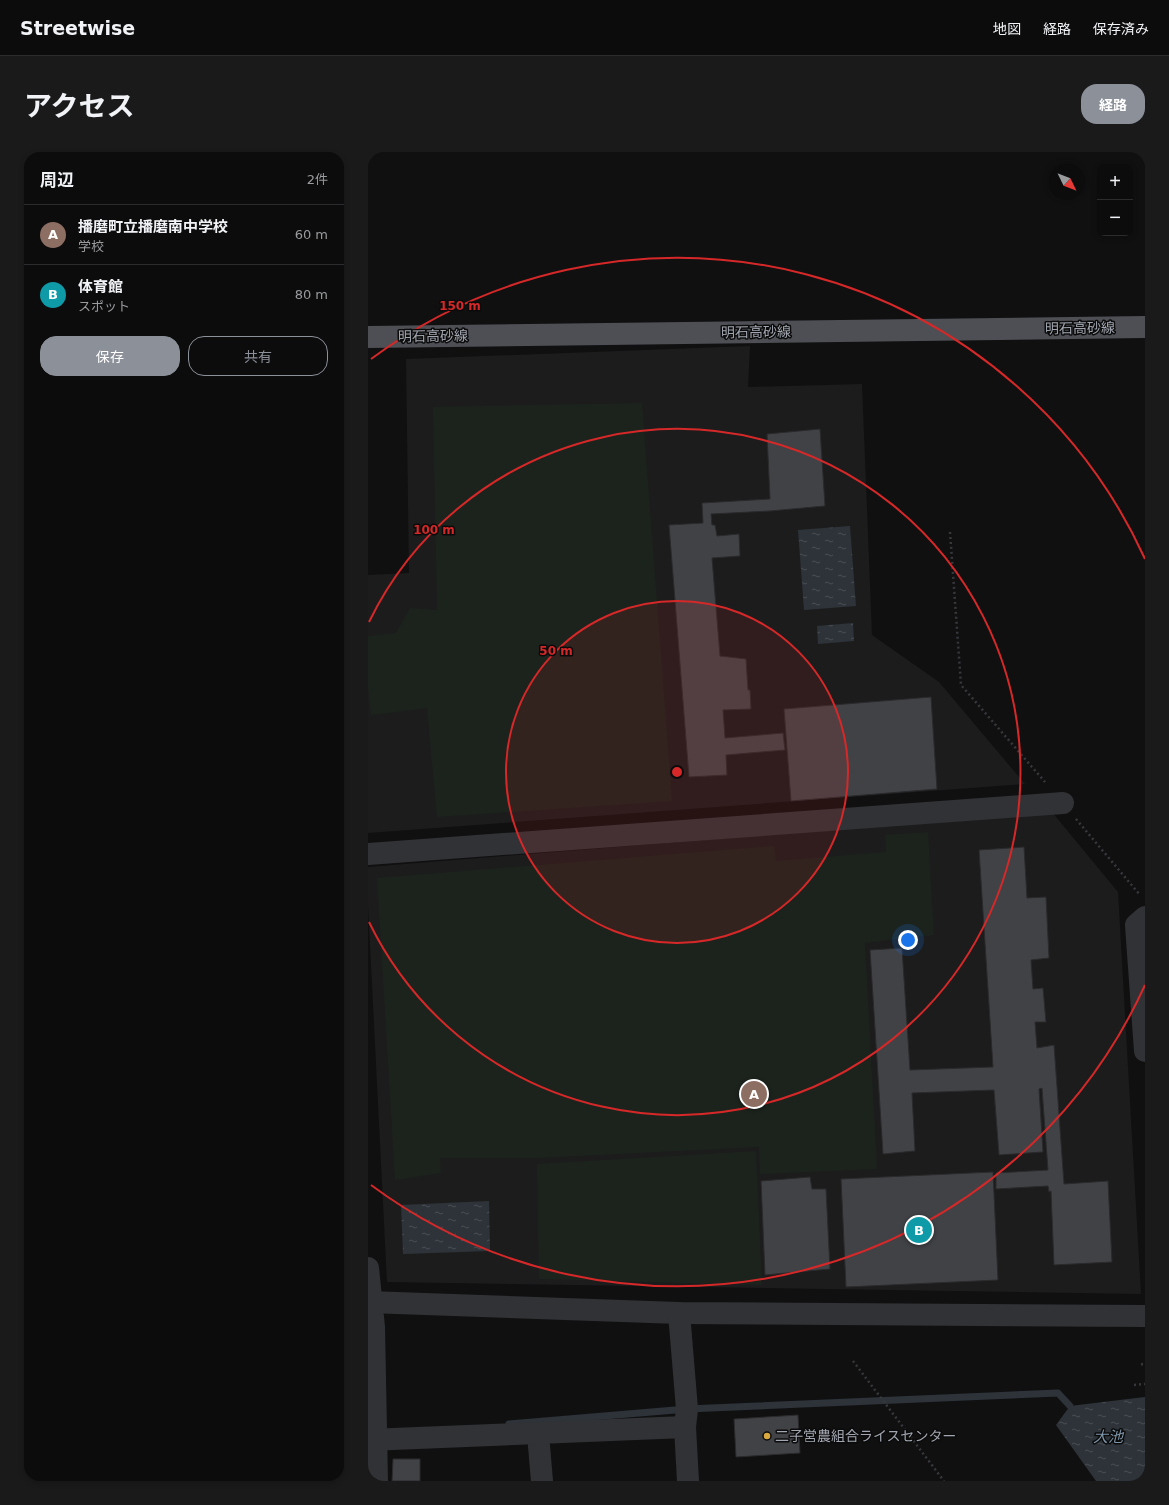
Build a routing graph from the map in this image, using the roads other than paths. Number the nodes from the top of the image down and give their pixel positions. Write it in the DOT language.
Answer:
graph roads {
  1 [pos="1145,327"];
  2 [pos="368,337"];
  3 [pos="1063,803"];
  4 [pos="368,854"];
  5 [pos="1145,918"];
  6 [pos="1145,1051"];
  7 [pos="368,1268"];
  8 [pos="369,1302"];
  9 [pos="679,1312"];
  10 [pos="1145,1316"];
  11 [pos="685,1427"];
  12 [pos="538,1434"];
  13 [pos="372,1440"];
  14 [pos="377,1481"];
  15 [pos="542,1481"];
  16 [pos="688,1481"];
  1 -- 2 [label="main road, 明石高砂線"];
  3 -- 4 [label="street"];
  5 -- 6 [label="street"];
  7 -- 8 [label="street"];
  8 -- 9 [label="street"];
  8 -- 13 [label="street"];
  9 -- 10 [label="street"];
  9 -- 11 [label="street"];
  11 -- 12 [label="street"];
  11 -- 16 [label="street"];
  12 -- 13 [label="street"];
  12 -- 15 [label="street"];
  13 -- 14 [label="street"];
}
